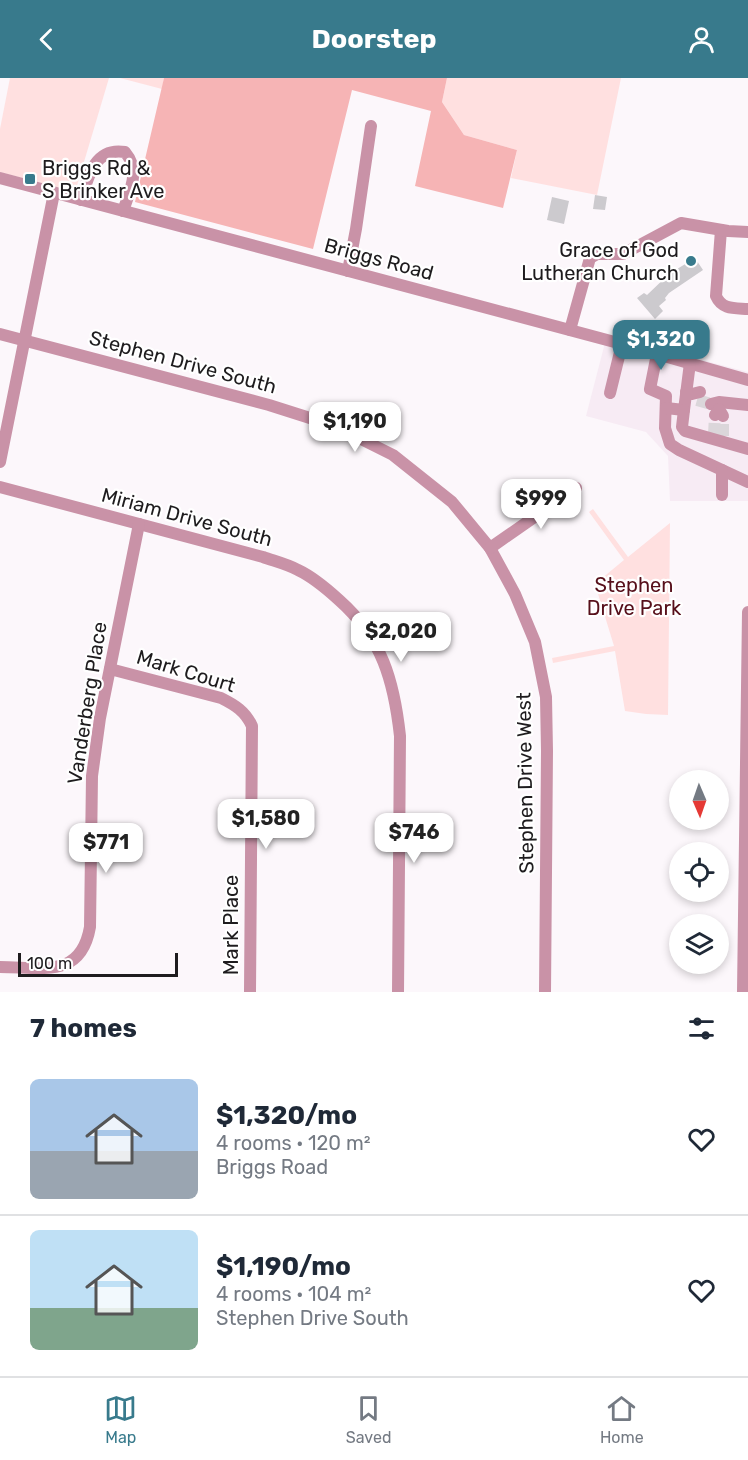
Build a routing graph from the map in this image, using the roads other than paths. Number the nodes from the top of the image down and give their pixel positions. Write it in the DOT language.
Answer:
graph roads {
  1 [pos="371,126"];
  2 [pos="0,178"];
  3 [pos="54,193"];
  4 [pos="81,200"];
  5 [pos="123,211"];
  6 [pos="721,230"];
  7 [pos="748,232"];
  8 [pos="348,271"];
  9 [pos="748,309"];
  10 [pos="570,330"];
  11 [pos="0,334"];
  12 [pos="24,340"];
  13 [pos="622,344"];
  14 [pos="657,354"];
  15 [pos="690,363"];
  16 [pos="748,380"];
  17 [pos="610,393"];
  18 [pos="748,405"];
  19 [pos="717,407"];
  20 [pos="666,408"];
  21 [pos="684,410"];
  22 [pos="748,449"];
  23 [pos="0,462"];
  24 [pos="722,470"];
  25 [pos="748,482"];
  26 [pos="0,487"];
  27 [pos="576,488"];
  28 [pos="722,495"];
  29 [pos="139,524"];
  30 [pos="490,548"];
  31 [pos="748,612"];
  32 [pos="110,669"];
  33 [pos="247,716"];
  34 [pos="0,967"];
  35 [pos="250,992"];
  36 [pos="398,992"];
  37 [pos="545,992"];
  38 [pos="743,992"];
  1 -- 8 [label="street"];
  2 -- 3 [label="street, Briggs Road"];
  3 -- 4 [label="street, Briggs Road"];
  3 -- 12 [label="street"];
  4 -- 5 [label="street, Briggs Road"];
  4 -- 5 [label="street"];
  5 -- 8 [label="street, Briggs Road"];
  6 -- 7 [label="street"];
  6 -- 9 [label="street"];
  6 -- 10 [label="street"];
  8 -- 10 [label="street, Briggs Road"];
  10 -- 13 [label="street, Briggs Road"];
  11 -- 12 [label="street, Stephen Drive South"];
  12 -- 23 [label="street"];
  12 -- 30 [label="street, Stephen Drive South"];
  13 -- 14 [label="street, Briggs Road"];
  13 -- 17 [label="street"];
  14 -- 15 [label="street, Briggs Road"];
  14 -- 20 [label="street"];
  15 -- 16 [label="street, Briggs Road"];
  15 -- 21 [label="street"];
  18 -- 19 [label="street"];
  20 -- 21 [label="street"];
  20 -- 24 [label="street"];
  21 -- 22 [label="street"];
  24 -- 25 [label="street"];
  24 -- 28 [label="street"];
  26 -- 29 [label="street, Miriam Drive South"];
  27 -- 30 [label="street"];
  29 -- 32 [label="street, Vanderberg Place"];
  29 -- 36 [label="street, Miriam Drive South"];
  30 -- 37 [label="street, Stephen Drive West"];
  31 -- 38 [label="street"];
  32 -- 33 [label="street, Mark Court"];
  32 -- 34 [label="street, Vanderberg Place"];
  33 -- 35 [label="street, Mark Place"];
}
